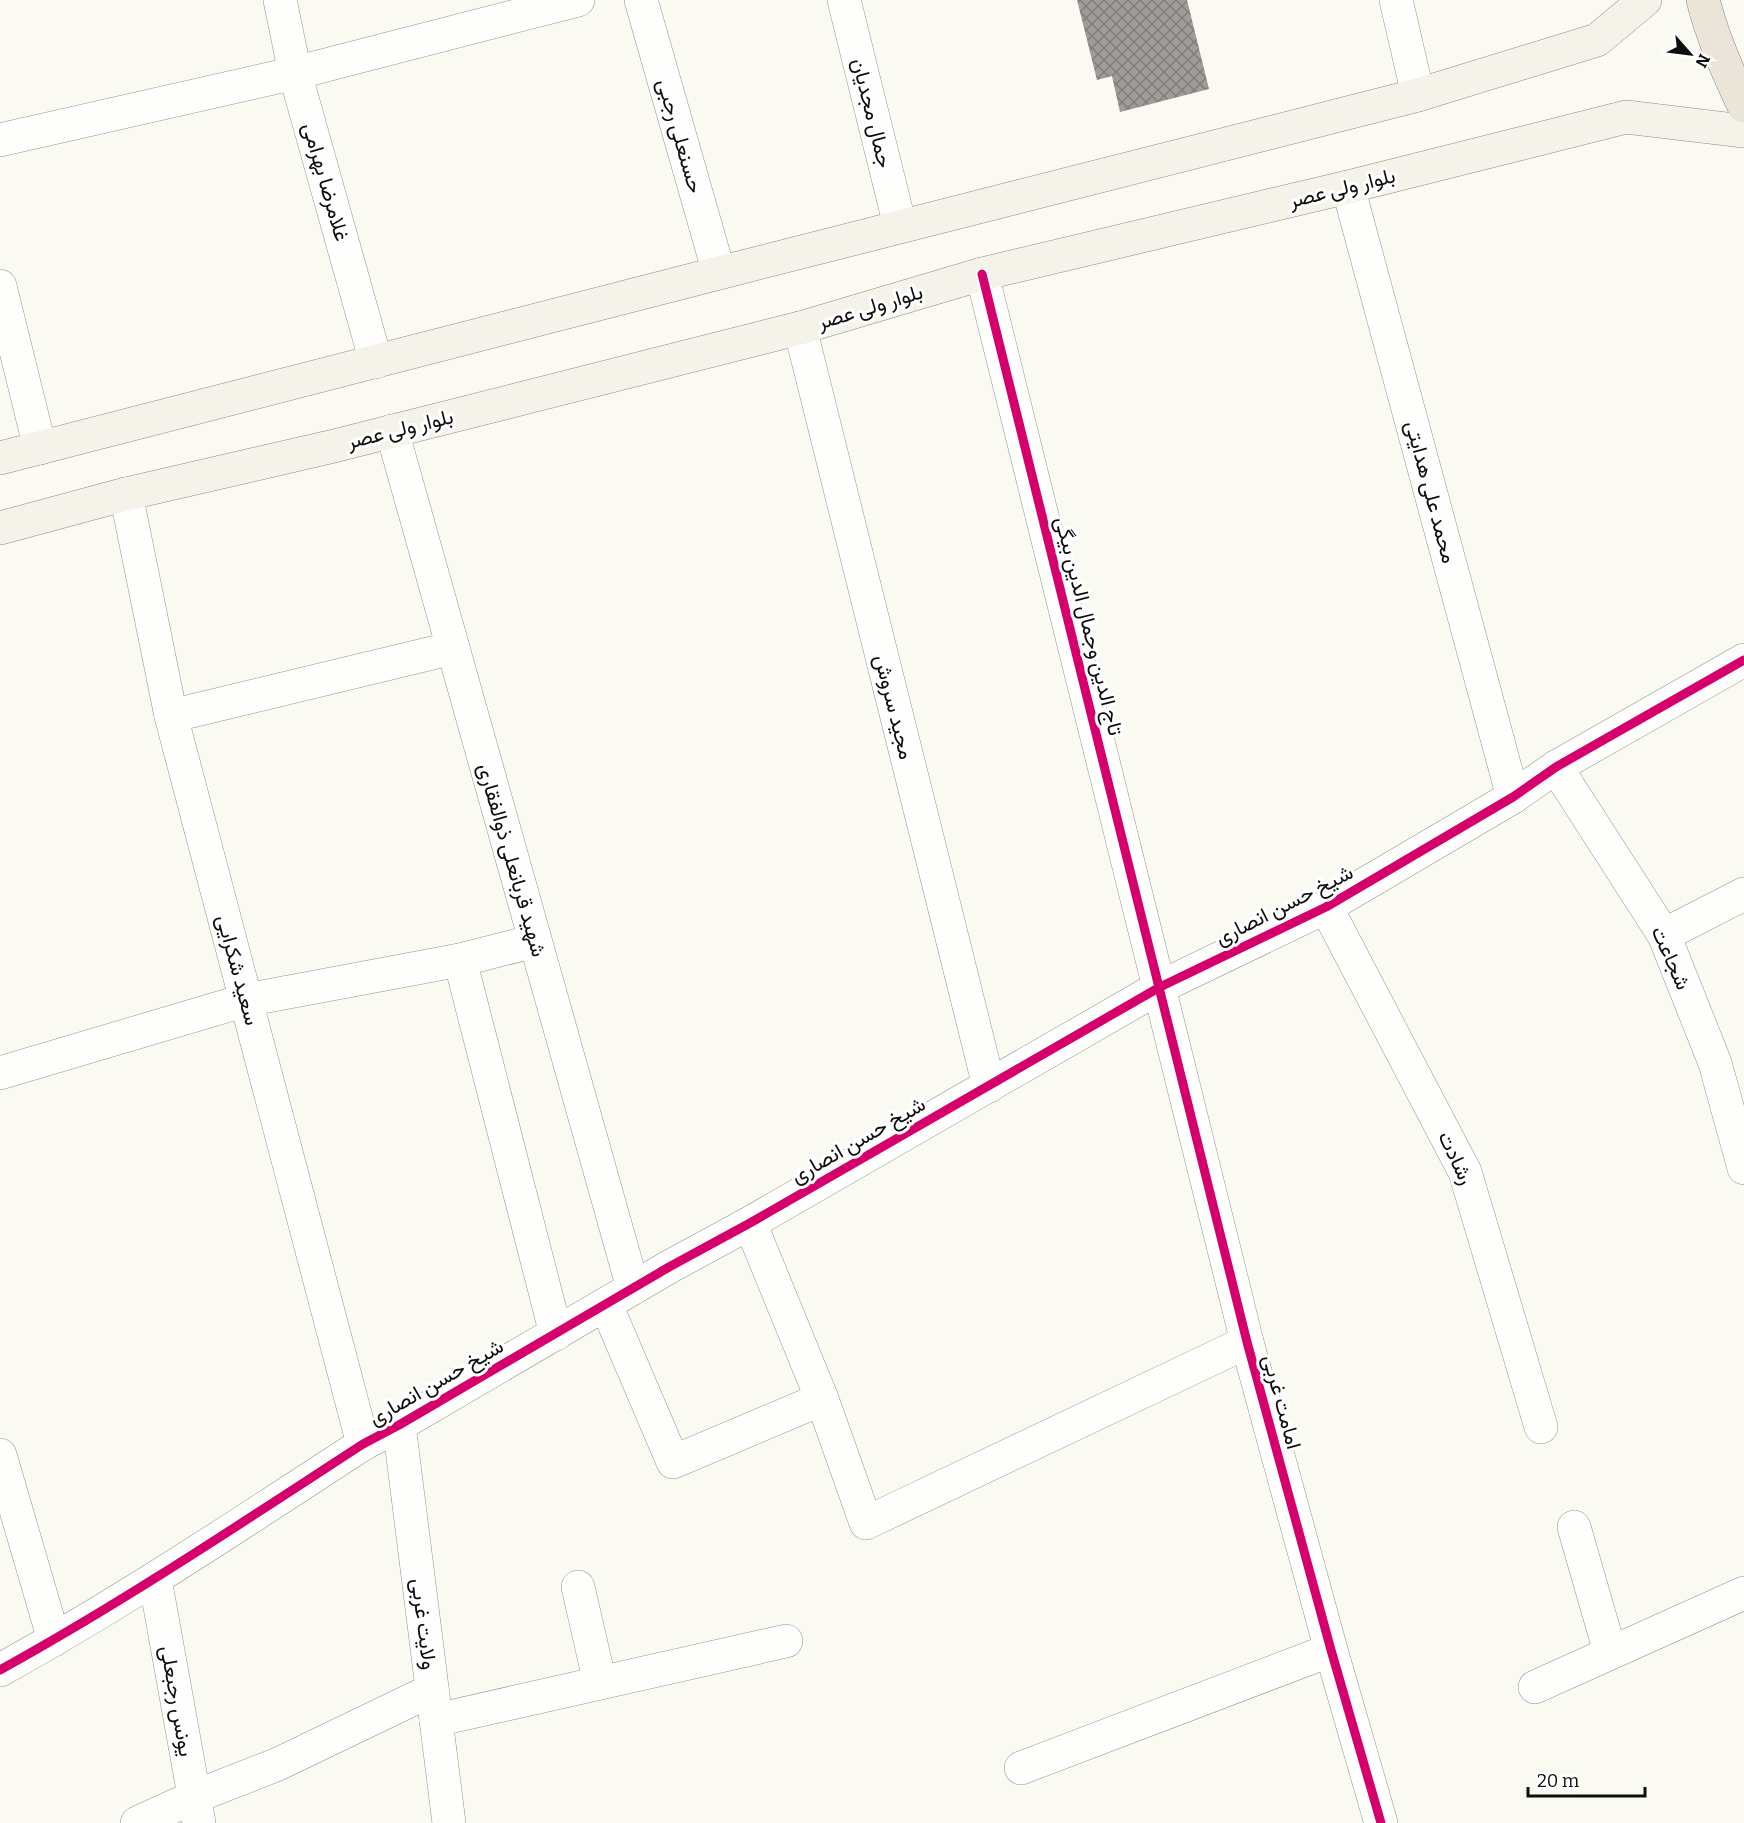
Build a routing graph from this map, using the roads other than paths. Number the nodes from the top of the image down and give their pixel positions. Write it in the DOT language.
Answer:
graph roads {
  1 [pos="280,0"];
  2 [pos="578,0"];
  3 [pos="641,0"];
  4 [pos="844,0"];
  5 [pos="1396,0"];
  6 [pos="1645,0"];
  7 [pos="1703,0"];
  8 [pos="296,73"];
  9 [pos="1418,95"];
  10 [pos="1744,106"];
  11 [pos="1744,131"];
  12 [pos="0,140"];
  13 [pos="1348,187"];
  14 [pos="900,226"];
  15 [pos="719,273"];
  16 [pos="982,274"];
  17 [pos="0,286"];
  18 [pos="800,328"];
  19 [pos="376,362"];
  20 [pos="392,431"];
  21 [pos="40,448"];
  22 [pos="0,458"];
  23 [pos="126,494"];
  24 [pos="0,528"];
  25 [pos="453,648"];
  26 [pos="1744,660"];
  27 [pos="171,716"];
  28 [pos="1556,767"];
  29 [pos="1513,797"];
  30 [pos="1744,894"];
  31 [pos="1326,907"];
  32 [pos="1664,935"];
  33 [pos="535,941"];
  34 [pos="460,960"];
  35 [pos="1160,987"];
  36 [pos="246,1000"];
  37 [pos="0,1073"];
  38 [pos="989,1086"];
  39 [pos="1744,1168"];
  40 [pos="750,1223"];
  41 [pos="619,1297"];
  42 [pos="556,1334"];
  43 [pos="1247,1342"];
  44 [pos="822,1399"];
  45 [pos="399,1425"];
  46 [pos="1541,1426"];
  47 [pos="363,1444"];
  48 [pos="0,1455"];
  49 [pos="1574,1527"];
  50 [pos="155,1579"];
  51 [pos="578,1587"];
  52 [pos="1744,1593"];
  53 [pos="54,1640"];
  54 [pos="786,1641"];
  55 [pos="1330,1650"];
  56 [pos="1610,1652"];
  57 [pos="0,1670"];
  58 [pos="600,1683"];
  59 [pos="1534,1687"];
  60 [pos="434,1705"];
  61 [pos="1021,1768"];
  62 [pos="196,1810"];
  63 [pos="1378,1822"];
  64 [pos="137,1823"];
  65 [pos="449,1823"];
  1 -- 8 [label="street, غلامرضا بهرامی"];
  2 -- 8 [label="street"];
  3 -- 15 [label="street, حسنعلی رجبی"];
  4 -- 14 [label="street, جمال مجدیان"];
  5 -- 9 [label="street"];
  6 -- 9 [label="main road"];
  7 -- 10 [label="main road"];
  8 -- 12 [label="street"];
  8 -- 19 [label="street, غلامرضا بهرامی"];
  9 -- 14 [label="main road"];
  11 -- 13 [label="main road, بلوار ولی عصر"];
  13 -- 16 [label="main road, بلوار ولی عصر"];
  13 -- 29 [label="street, محمد علی هدایتی"];
  14 -- 15 [label="main road"];
  15 -- 19 [label="main road"];
  16 -- 18 [label="main road, بلوار ولی عصر"];
  16 -- 35 [label="street, تاج الدین وجمال الدین بیگی"];
  17 -- 21 [label="street"];
  18 -- 20 [label="main road, بلوار ولی عصر"];
  18 -- 38 [label="street, مجید سروش"];
  19 -- 21 [label="main road"];
  20 -- 23 [label="main road, بلوار ولی عصر"];
  20 -- 25 [label="street, شهید قربانعلی ذوالفقاری"];
  21 -- 22 [label="main road"];
  23 -- 24 [label="main road, بلوار ولی عصر"];
  23 -- 27 [label="street, سعید شکرایی"];
  25 -- 27 [label="street"];
  25 -- 33 [label="street, شهید قربانعلی ذوالفقاری"];
  26 -- 28 [label="street, شیخ حسن انصاری"];
  27 -- 36 [label="street, سعید شکرایی"];
  28 -- 29 [label="street, شیخ حسن انصاری"];
  28 -- 32 [label="street, شجاعت"];
  29 -- 31 [label="street, شیخ حسن انصاری"];
  30 -- 32 [label="street"];
  31 -- 35 [label="street, شیخ حسن انصاری"];
  31 -- 46 [label="street, رشادت"];
  32 -- 39 [label="street, شجاعت"];
  33 -- 34 [label="street"];
  33 -- 41 [label="street, شهید قربانعلی ذوالفقاری"];
  34 -- 36 [label="street"];
  34 -- 42 [label="street"];
  35 -- 38 [label="street, شیخ حسن انصاری"];
  35 -- 43 [label="street, امامت غربی"];
  36 -- 37 [label="street"];
  36 -- 47 [label="street, سعید شکرایی"];
  38 -- 40 [label="street, شیخ حسن انصاری"];
  40 -- 41 [label="street, شیخ حسن انصاری"];
  40 -- 44 [label="street"];
  41 -- 42 [label="street, شیخ حسن انصاری"];
  41 -- 44 [label="street, شهید قربانعلی ذوالفقاری"];
  42 -- 45 [label="street, شیخ حسن انصاری"];
  43 -- 44 [label="street"];
  43 -- 55 [label="street, امامت غربی"];
  45 -- 47 [label="street, شیخ حسن انصاری"];
  45 -- 60 [label="street, ولایت غربی"];
  47 -- 50 [label="street, شیخ حسن انصاری"];
  48 -- 53 [label="street"];
  49 -- 56 [label="street"];
  50 -- 53 [label="street, شیخ حسن انصاری"];
  50 -- 62 [label="street, یونس رجبعلی"];
  51 -- 58 [label="street"];
  52 -- 56 [label="street"];
  53 -- 57 [label="street, شیخ حسن انصاری"];
  54 -- 58 [label="street"];
  55 -- 61 [label="street"];
  55 -- 63 [label="street, امامت غربی"];
  56 -- 59 [label="street"];
  58 -- 60 [label="street"];
  60 -- 62 [label="street"];
  60 -- 65 [label="street, ولایت غربی"];
  62 -- 64 [label="street"];
}
